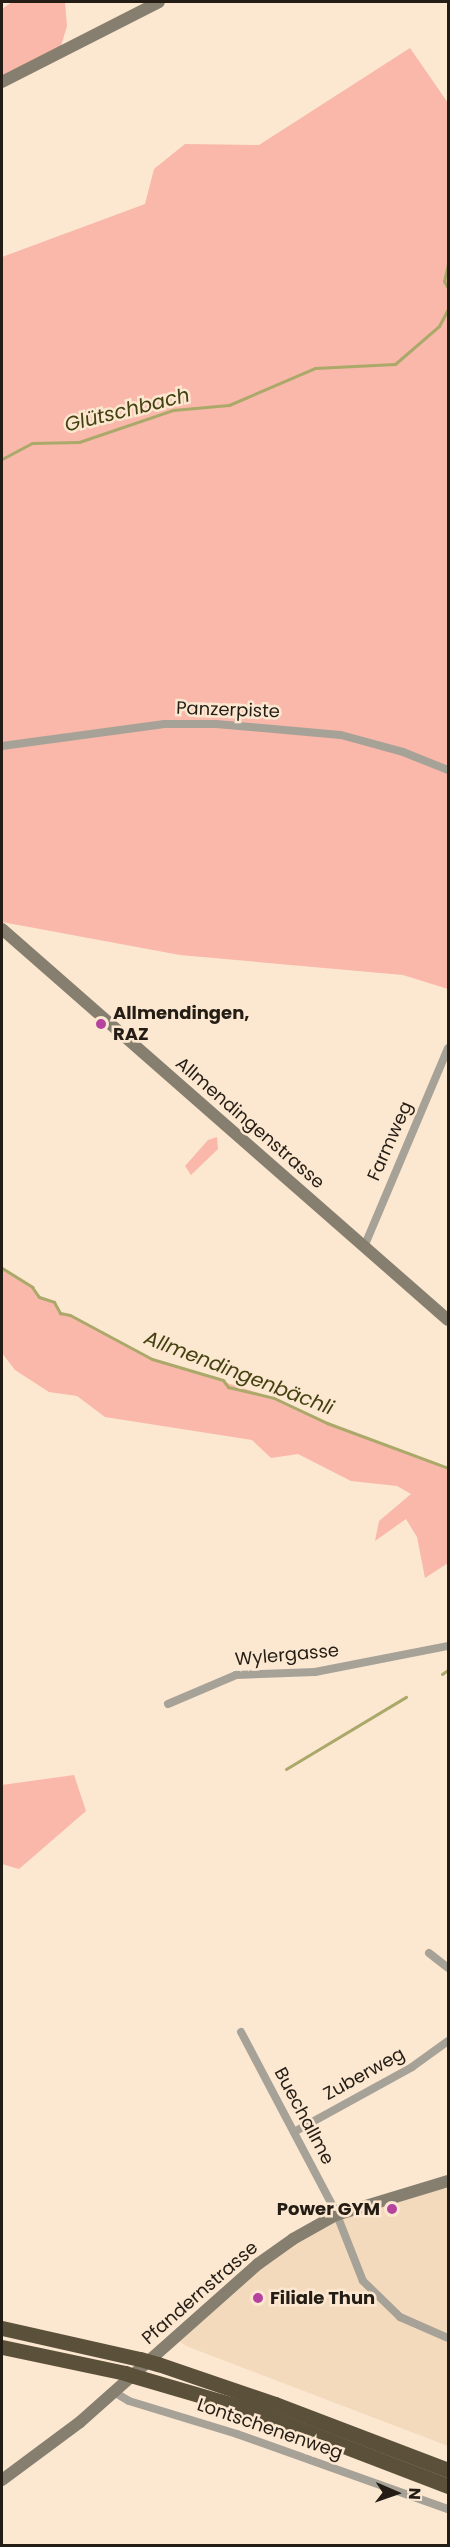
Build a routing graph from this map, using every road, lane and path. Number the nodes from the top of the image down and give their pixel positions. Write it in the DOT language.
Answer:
graph roads {
  1 [pos="159,2"];
  2 [pos="2,82"];
  3 [pos="2,746"];
  4 [pos="448,770"];
  5 [pos="2,929"];
  6 [pos="448,1048"];
  7 [pos="364,1247"];
  8 [pos="448,1320"];
  9 [pos="448,1646"];
  10 [pos="168,1704"];
  11 [pos="429,1953"];
  12 [pos="448,1968"];
  13 [pos="241,2032"];
  14 [pos="448,2041"];
  15 [pos="294,2132"];
  16 [pos="448,2181"];
  17 [pos="336,2215"];
  18 [pos="2,2328"];
  19 [pos="448,2338"];
  20 [pos="2,2347"];
  21 [pos="114,2392"];
  22 [pos="448,2470"];
  23 [pos="2,2480"];
  24 [pos="448,2486"];
  25 [pos="448,2509"];
  1 -- 2 [label="street"];
  3 -- 4 [label="street, Panzerpiste"];
  5 -- 7 [label="street, Allmendingenstrasse"];
  6 -- 7 [label="street, Farmweg"];
  7 -- 8 [label="street, Allmendingenstrasse"];
  9 -- 10 [label="street, Wylergasse"];
  11 -- 12 [label="street"];
  13 -- 15 [label="street, Buechallme"];
  14 -- 15 [label="street, Zuberweg"];
  15 -- 17 [label="street, Buechallme"];
  16 -- 17 [label="street, Pfandernstrasse"];
  17 -- 19 [label="street, Buechallme"];
  17 -- 21 [label="street, Pfandernstrasse"];
  18 -- 22 [label="highway, bridge"];
  20 -- 24 [label="highway, bridge"];
  21 -- 23 [label="street, Pfandernstrasse"];
  21 -- 25 [label="street, Lontschenenweg"];
}
